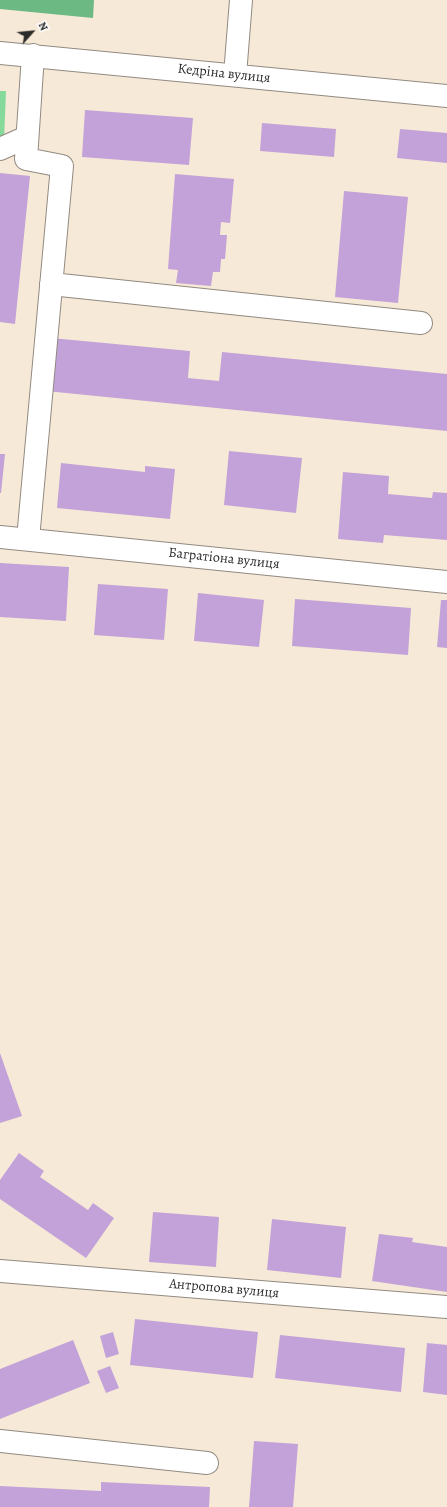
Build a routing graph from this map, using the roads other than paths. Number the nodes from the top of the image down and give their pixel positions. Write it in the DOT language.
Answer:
graph roads {
  1 [pos="241,0"];
  2 [pos="0,52"];
  3 [pos="33,55"];
  4 [pos="235,75"];
  5 [pos="447,96"];
  6 [pos="27,137"];
  7 [pos="0,149"];
  8 [pos="51,284"];
  9 [pos="421,324"];
  10 [pos="0,537"];
  11 [pos="28,539"];
  12 [pos="447,582"];
  13 [pos="0,1271"];
  14 [pos="447,1307"];
  15 [pos="0,1441"];
  16 [pos="207,1463"];
  1 -- 4 [label="street"];
  2 -- 3 [label="street, Кедріна вулиця"];
  3 -- 4 [label="street, Кедріна вулиця"];
  3 -- 6 [label="street"];
  4 -- 5 [label="street, Кедріна вулиця"];
  6 -- 7 [label="street"];
  6 -- 8 [label="street"];
  8 -- 9 [label="street"];
  8 -- 11 [label="street"];
  10 -- 11 [label="street, Багратіона вулиця"];
  11 -- 12 [label="street, Багратіона вулиця"];
  13 -- 14 [label="street, Антропова вулиця"];
  15 -- 16 [label="street"];
}
